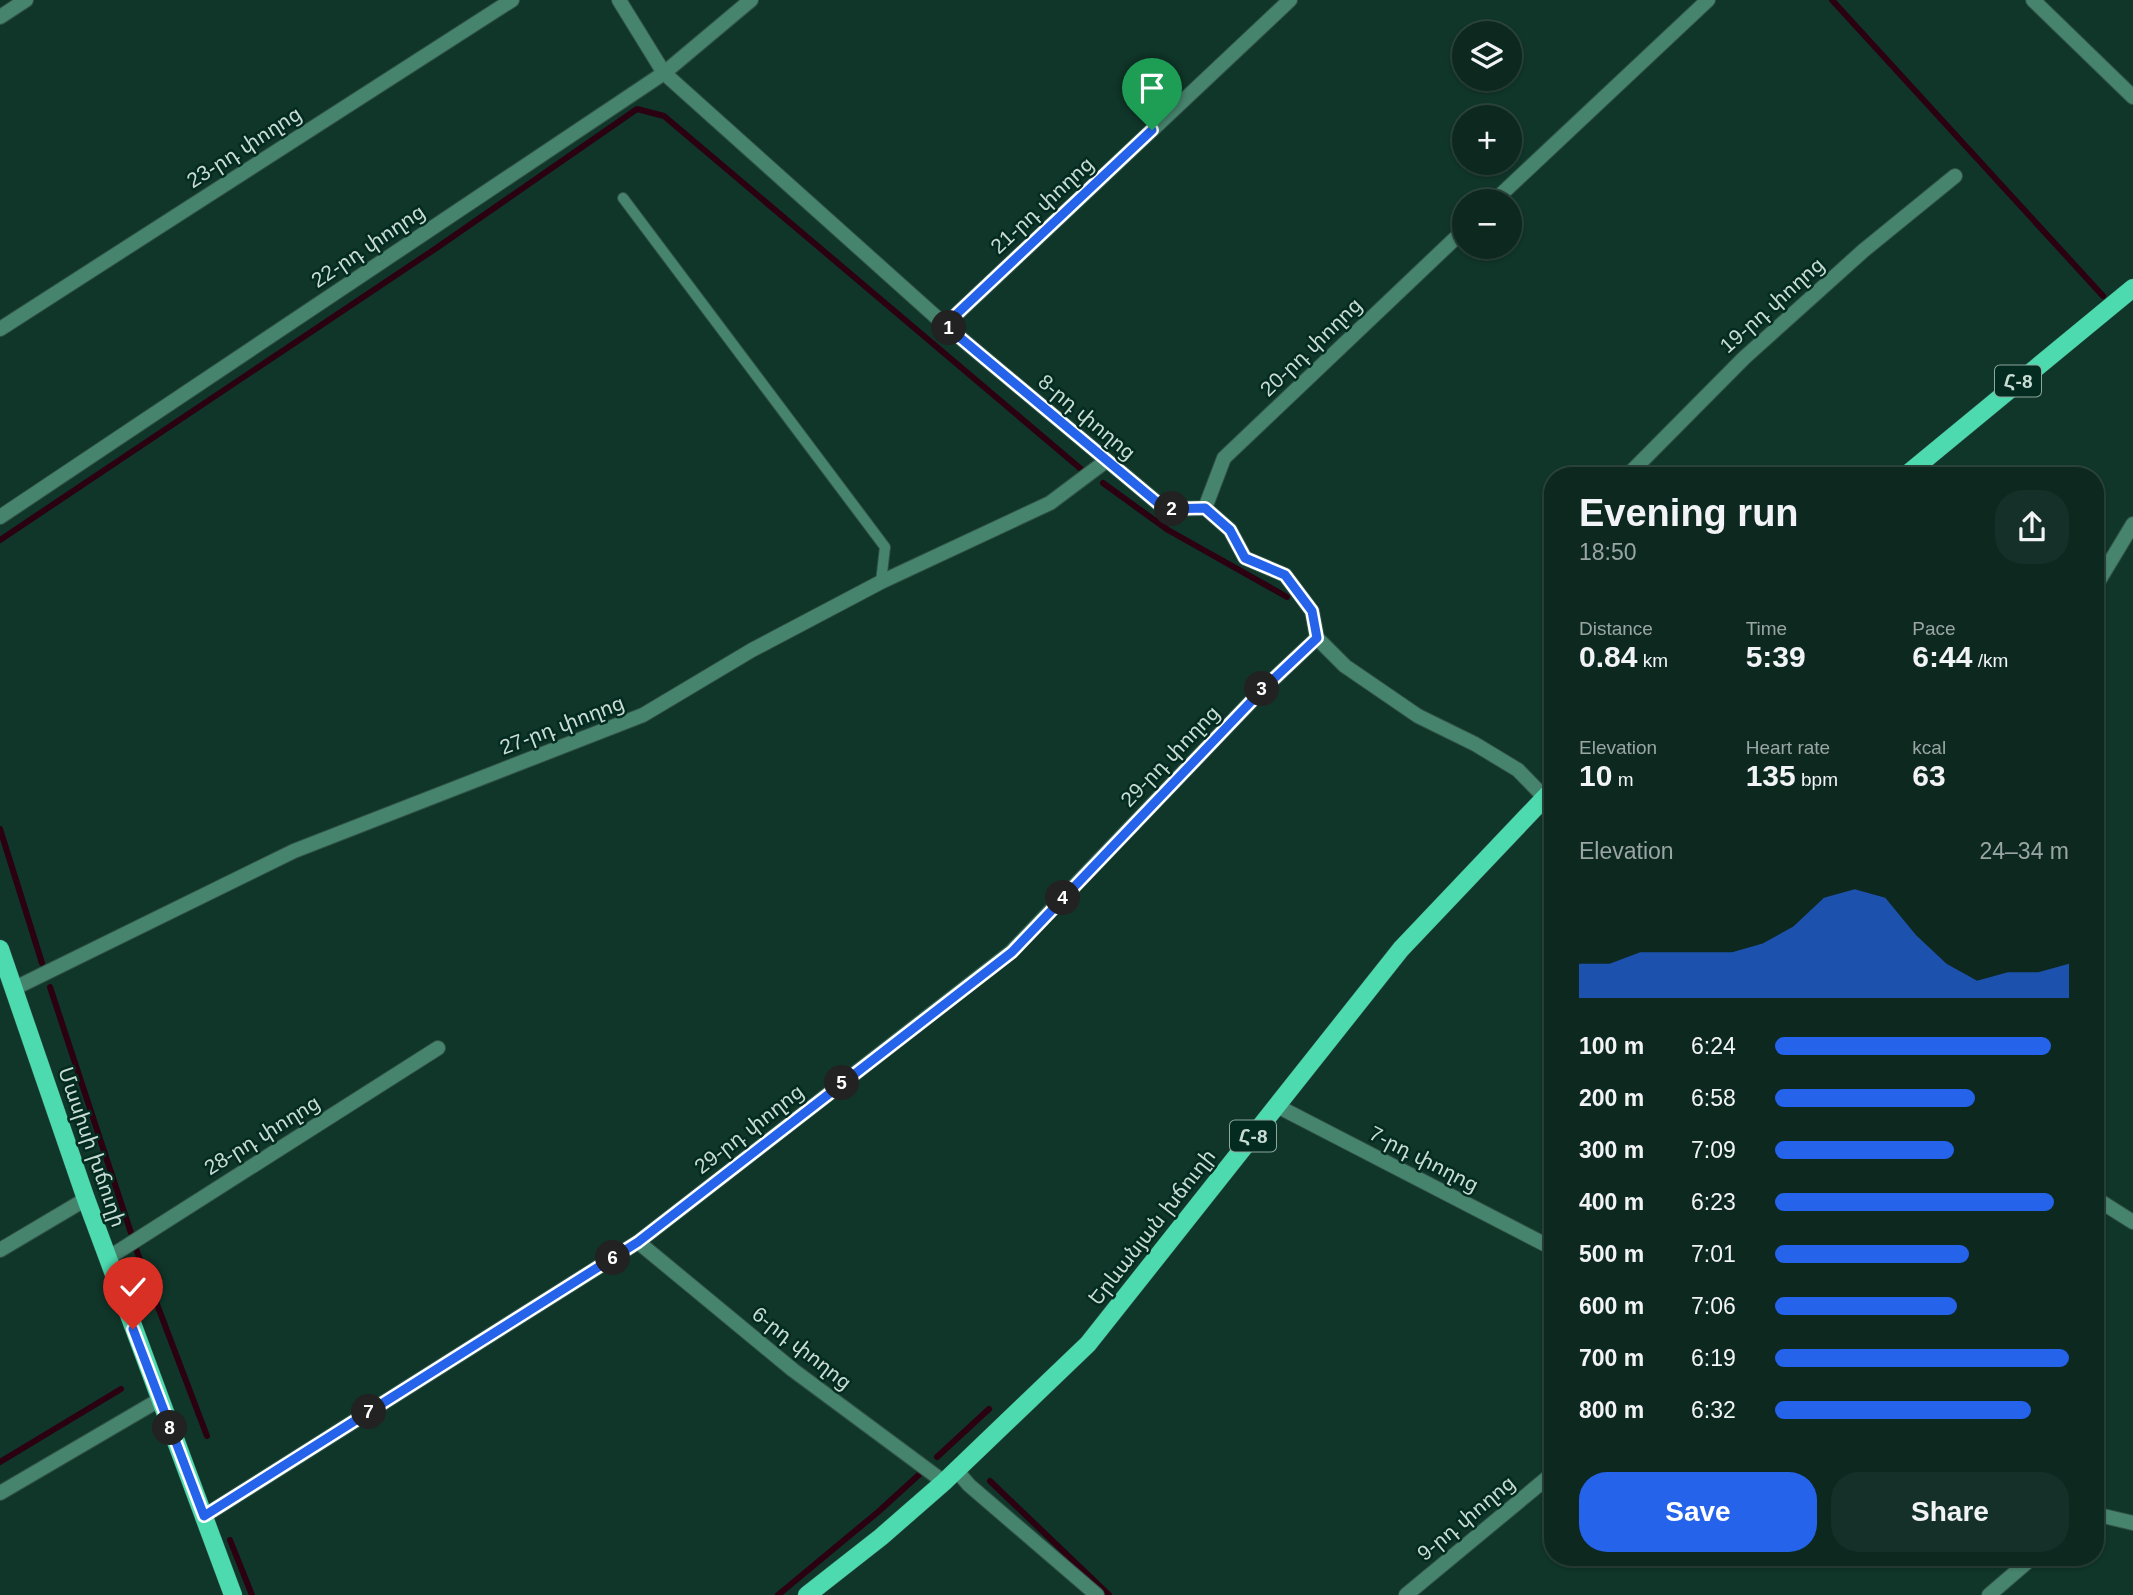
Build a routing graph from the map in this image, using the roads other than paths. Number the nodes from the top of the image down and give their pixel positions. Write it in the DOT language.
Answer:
graph roads {
  1 [pos="26,0"];
  2 [pos="512,0"];
  3 [pos="619,0"];
  4 [pos="751,0"];
  5 [pos="1290,0"];
  6 [pos="1707,0"];
  7 [pos="2033,0"];
  8 [pos="0,17"];
  9 [pos="664,73"];
  10 [pos="2133,97"];
  11 [pos="1955,176"];
  12 [pos="1507,189"];
  13 [pos="623,198"];
  14 [pos="1452,241"];
  15 [pos="2133,288"];
  16 [pos="945,325"];
  17 [pos="0,330"];
  18 [pos="1105,461"];
  19 [pos="1636,467"];
  20 [pos="1916,467"];
  21 [pos="1205,508"];
  22 [pos="0,517"];
  23 [pos="2133,524"];
  24 [pos="2104,572"];
  25 [pos="881,582"];
  26 [pos="1317,638"];
  27 [pos="1544,792"];
  28 [pos="1544,803"];
  29 [pos="0,949"];
  30 [pos="13,989"];
  31 [pos="438,1048"];
  32 [pos="1277,1106"];
  33 [pos="86,1199"];
  34 [pos="2104,1204"];
  35 [pos="2133,1222"];
  36 [pos="638,1242"];
  37 [pos="1544,1244"];
  38 [pos="0,1250"];
  39 [pos="108,1258"];
  40 [pos="159,1400"];
  41 [pos="950,1476"];
  42 [pos="1544,1481"];
  43 [pos="0,1493"];
  44 [pos="204,1516"];
  45 [pos="2104,1516"];
  46 [pos="2133,1522"];
  47 [pos="2023,1566"];
  48 [pos="233,1595"];
  49 [pos="807,1595"];
  50 [pos="1097,1595"];
  51 [pos="1406,1595"];
  52 [pos="1989,1595"];
  1 -- 8 [label="street"];
  2 -- 17 [label="street, 23-րդ փողոց"];
  3 -- 9 [label="street, 8-րդ փողոց"];
  4 -- 9 [label="street, 22-րդ փողոց"];
  5 -- 16 [label="street, 21-րդ փողոց"];
  6 -- 12 [label="street"];
  7 -- 10 [label="street"];
  9 -- 16 [label="street, 8-րդ փողոց"];
  9 -- 22 [label="street, 22-րդ փողոց"];
  11 -- 19 [label="street, 19-րդ փողոց"];
  13 -- 25 [label="lane"];
  14 -- 21 [label="street, 20-րդ փողոց"];
  15 -- 20 [label="main road, Հ-8"];
  16 -- 18 [label="street, 8-րդ փողոց"];
  18 -- 21 [label="street, 8-րդ փողոց"];
  18 -- 25 [label="street, 27-րդ փողոց"];
  21 -- 26 [label="street"];
  23 -- 24 [label="street"];
  25 -- 30 [label="street, 27-րդ փողոց"];
  26 -- 27 [label="street"];
  26 -- 36 [label="street, 29-րդ փողոց"];
  28 -- 32 [label="main road, Երևանյան խճուղի / Հ-8"];
  29 -- 30 [label="main road, Մասիսի խճուղի"];
  30 -- 33 [label="main road, Մասիսի խճուղի"];
  31 -- 39 [label="street, 28-րդ փողոց"];
  32 -- 37 [label="street, 7-րդ փողոց"];
  32 -- 41 [label="main road, Երևանյան խճուղի / Հ-8"];
  33 -- 38 [label="street"];
  33 -- 39 [label="main road, Մասիսի խճուղի"];
  34 -- 35 [label="street"];
  36 -- 41 [label="street, 6-րդ փողոց"];
  36 -- 44 [label="street, 29-րդ փողոց"];
  39 -- 40 [label="main road, Մասիսի խճուղի"];
  40 -- 43 [label="street"];
  40 -- 44 [label="main road, Մասիսի խճուղի"];
  41 -- 49 [label="main road, Երևանյան խճուղի / Հ-8"];
  41 -- 50 [label="street, 6-րդ փողոց"];
  42 -- 51 [label="street, 9-րդ փողոց"];
  44 -- 48 [label="main road, Մասիսի խճուղի"];
  45 -- 46 [label="street"];
  47 -- 52 [label="street"];
}
